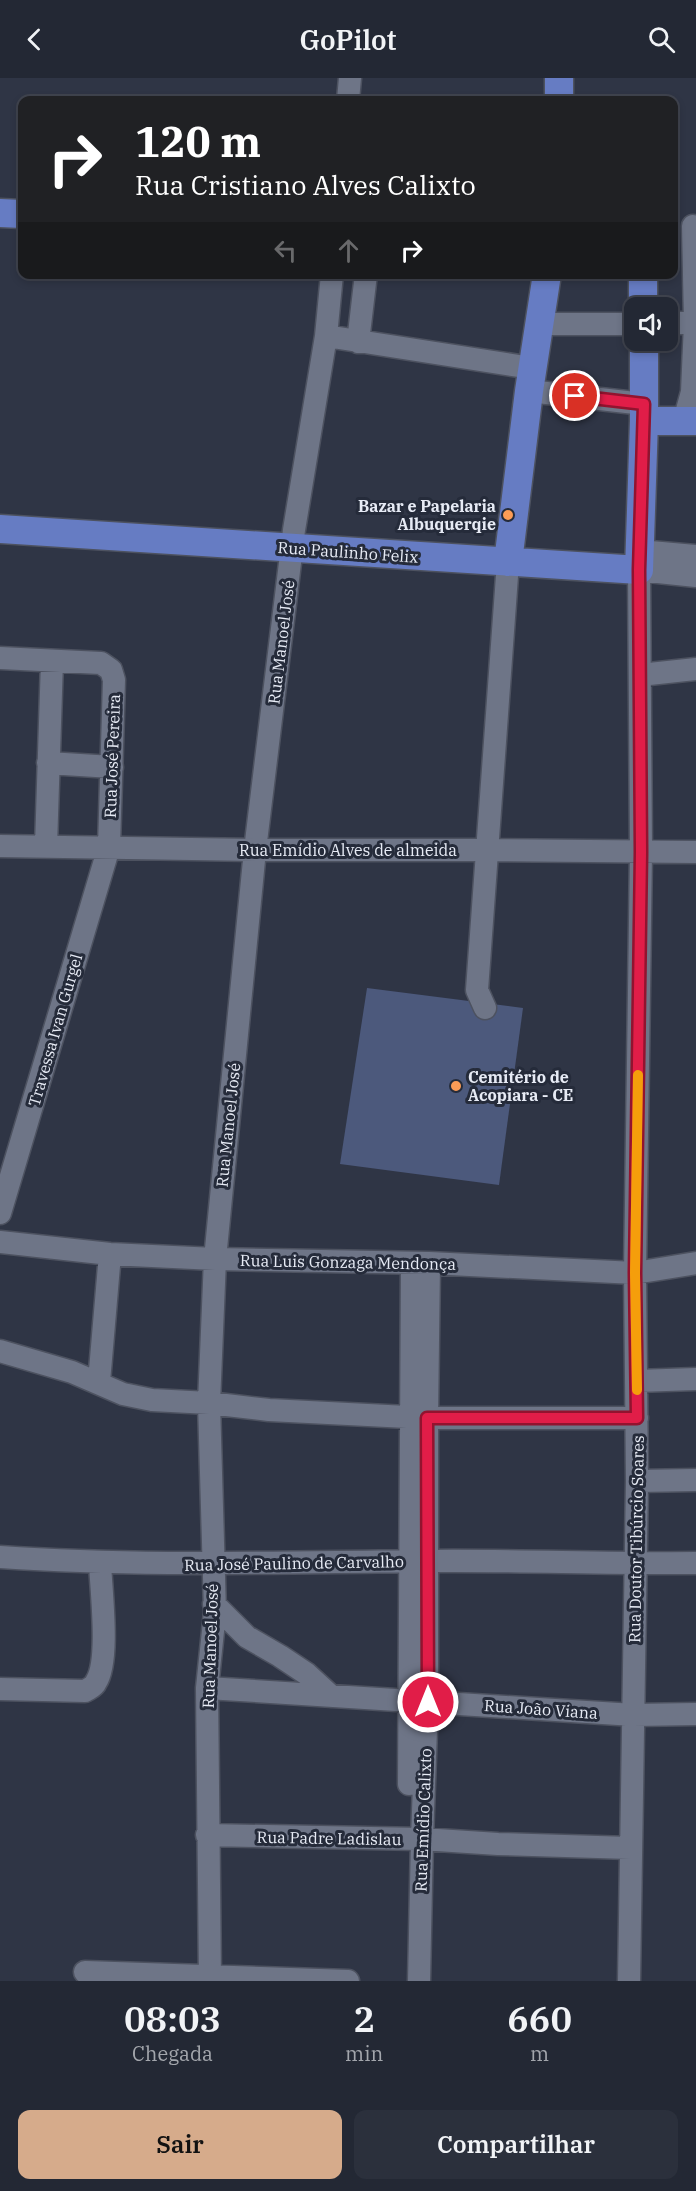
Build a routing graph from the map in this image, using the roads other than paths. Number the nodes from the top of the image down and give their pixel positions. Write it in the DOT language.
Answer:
graph roads {
  1 [pos="350,78"];
  2 [pos="559,78"];
  3 [pos="348,96"];
  4 [pos="559,96"];
  5 [pos="0,196"];
  6 [pos="18,197"];
  7 [pos="0,213"];
  8 [pos="18,214"];
  9 [pos="688,226"];
  10 [pos="332,279"];
  11 [pos="365,279"];
  12 [pos="546,279"];
  13 [pos="643,279"];
  14 [pos="643,297"];
  15 [pos="678,323"];
  16 [pos="694,323"];
  17 [pos="539,324"];
  18 [pos="624,324"];
  19 [pos="326,336"];
  20 [pos="358,342"];
  21 [pos="644,351"];
  22 [pos="531,379"];
  23 [pos="644,412"];
  24 [pos="691,412"];
  25 [pos="0,510"];
  26 [pos="0,529"];
  27 [pos="293,539"];
  28 [pos="508,554"];
  29 [pos="696,556"];
  30 [pos="639,561"];
  31 [pos="696,576"];
  32 [pos="0,658"];
  33 [pos="51,661"];
  34 [pos="696,669"];
  35 [pos="640,675"];
  36 [pos="48,763"];
  37 [pos="112,767"];
  38 [pos="0,846"];
  39 [pos="46,846"];
  40 [pos="109,847"];
  41 [pos="255,850"];
  42 [pos="487,850"];
  43 [pos="641,852"];
  44 [pos="696,852"];
  45 [pos="485,1008"];
  46 [pos="0,1213"];
  47 [pos="0,1242"];
  48 [pos="110,1254"];
  49 [pos="215,1259"];
  50 [pos="420,1263"];
  51 [pos="696,1263"];
  52 [pos="635,1273"];
  53 [pos="0,1351"];
  54 [pos="696,1379"];
  55 [pos="637,1381"];
  56 [pos="99,1382"];
  57 [pos="209,1403"];
  58 [pos="419,1417"];
  59 [pos="637,1418"];
  60 [pos="696,1480"];
  61 [pos="637,1481"];
  62 [pos="0,1557"];
  63 [pos="419,1561"];
  64 [pos="100,1563"];
  65 [pos="635,1563"];
  66 [pos="696,1563"];
  67 [pos="212,1565"];
  68 [pos="214,1604"];
  69 [pos="207,1688"];
  70 [pos="0,1689"];
  71 [pos="331,1696"];
  72 [pos="419,1701"];
  73 [pos="696,1714"];
  74 [pos="634,1715"];
  75 [pos="207,1835"];
  76 [pos="415,1839"];
  77 [pos="630,1848"];
  78 [pos="85,1972"];
  79 [pos="210,1978"];
  80 [pos="348,1981"];
  81 [pos="404,1981"];
  82 [pos="419,1981"];
  83 [pos="629,1981"];
  1 -- 3 [label="street"];
  2 -- 4 [label="main road"];
  5 -- 6 [label="main road"];
  7 -- 8 [label="main road"];
  9 -- 16 [label="street"];
  10 -- 19 [label="street, Rua Manoel José"];
  11 -- 20 [label="street"];
  12 -- 17 [label="main road"];
  13 -- 14 [label="main road"];
  15 -- 16 [label="street"];
  16 -- 24 [label="street"];
  17 -- 18 [label="street"];
  17 -- 22 [label="main road"];
  19 -- 20 [label="street"];
  19 -- 27 [label="street, Rua Manoel José"];
  20 -- 22 [label="street"];
  21 -- 23 [label="main road, Rua Doutor Tibúrcio Soares"];
  22 -- 23 [label="street"];
  22 -- 28 [label="main road"];
  23 -- 24 [label="main road"];
  23 -- 30 [label="main road, Rua Doutor Tibúrcio Soares"];
  25 -- 27 [label="main road, Rua Paulinho Felix"];
  26 -- 27 [label="main road, Rua Paulinho Felix"];
  27 -- 28 [label="main road, Rua Paulinho Felix"];
  27 -- 41 [label="street, Rua Manoel José"];
  28 -- 30 [label="main road, Rua Paulinho Felix"];
  28 -- 42 [label="street"];
  29 -- 30 [label="street, Rua Paulinho Felix"];
  30 -- 31 [label="street, Rua Paulinho Felix"];
  30 -- 35 [label="street, Rua Doutor Tibúrcio Soares"];
  32 -- 33 [label="street, Rua José Pereira"];
  33 -- 36 [label="street"];
  33 -- 37 [label="street, Rua José Pereira"];
  34 -- 35 [label="street"];
  35 -- 43 [label="street, Rua Doutor Tibúrcio Soares"];
  36 -- 37 [label="street"];
  36 -- 39 [label="street"];
  37 -- 40 [label="street, Rua José Pereira"];
  38 -- 39 [label="street, Rua Emídio Alves de almeida"];
  39 -- 40 [label="street, Rua Emídio Alves de almeida"];
  40 -- 41 [label="street, Rua Emídio Alves de almeida"];
  40 -- 46 [label="street, Travessa Ivan Gurgel"];
  41 -- 42 [label="street, Rua Emídio Alves de almeida"];
  41 -- 49 [label="street, Rua Manoel José"];
  42 -- 43 [label="street, Rua Emídio Alves de almeida"];
  42 -- 45 [label="street"];
  43 -- 44 [label="street, Rua Emídio Alves de almeida"];
  43 -- 52 [label="street, Rua Doutor Tibúrcio Soares"];
  47 -- 48 [label="street, Rua Luis Gonzaga Mendonça"];
  48 -- 49 [label="street, Rua Luis Gonzaga Mendonça"];
  48 -- 56 [label="street"];
  49 -- 50 [label="street, Rua Luis Gonzaga Mendonça"];
  49 -- 57 [label="street, Rua Manoel José"];
  50 -- 52 [label="street, Rua Luis Gonzaga Mendonça"];
  50 -- 58 [label="street, Rua Emídio Calixto"];
  51 -- 52 [label="street, Rua Luis Gonzaga Mendonça"];
  52 -- 55 [label="street, Rua Doutor Tibúrcio Soares"];
  53 -- 56 [label="street"];
  54 -- 55 [label="street"];
  55 -- 59 [label="street, Rua Doutor Tibúrcio Soares"];
  56 -- 57 [label="street"];
  57 -- 58 [label="street"];
  57 -- 67 [label="street, Rua Manoel José"];
  58 -- 59 [label="street"];
  58 -- 63 [label="street, Rua Emídio Calixto"];
  59 -- 61 [label="street, Rua Doutor Tibúrcio Soares"];
  60 -- 61 [label="street"];
  61 -- 65 [label="street, Rua Doutor Tibúrcio Soares"];
  62 -- 64 [label="street, Rua José Paulino de Carvalho"];
  63 -- 65 [label="street, Rua José Paulino de Carvalho"];
  63 -- 67 [label="street, Rua José Paulino de Carvalho"];
  63 -- 72 [label="street, Rua Emídio Calixto"];
  64 -- 67 [label="street, Rua José Paulino de Carvalho"];
  64 -- 70 [label="street"];
  65 -- 66 [label="street, Rua José Paulino de Carvalho"];
  65 -- 74 [label="street, Rua Doutor Tibúrcio Soares"];
  67 -- 68 [label="street, Rua Manoel José"];
  68 -- 69 [label="street, Rua Manoel José"];
  68 -- 71 [label="street"];
  69 -- 71 [label="street, Rua João Viana"];
  69 -- 75 [label="street, Rua Manoel José"];
  71 -- 72 [label="street, Rua João Viana"];
  72 -- 74 [label="street, Rua João Viana"];
  72 -- 76 [label="street, Rua Emídio Calixto"];
  73 -- 74 [label="street, Rua João Viana"];
  74 -- 77 [label="street, Rua Doutor Tibúrcio Soares"];
  75 -- 76 [label="street, Rua Padre Ladislau"];
  75 -- 79 [label="street, Rua Manoel José"];
  76 -- 77 [label="street, Rua Padre Ladislau"];
  76 -- 81 [label="street, Rua Emídio Calixto"];
  76 -- 82 [label="street, Rua Emídio Calixto"];
  77 -- 83 [label="street, Rua Doutor Tibúrcio Soares"];
  78 -- 79 [label="street"];
  79 -- 80 [label="street"];
}
